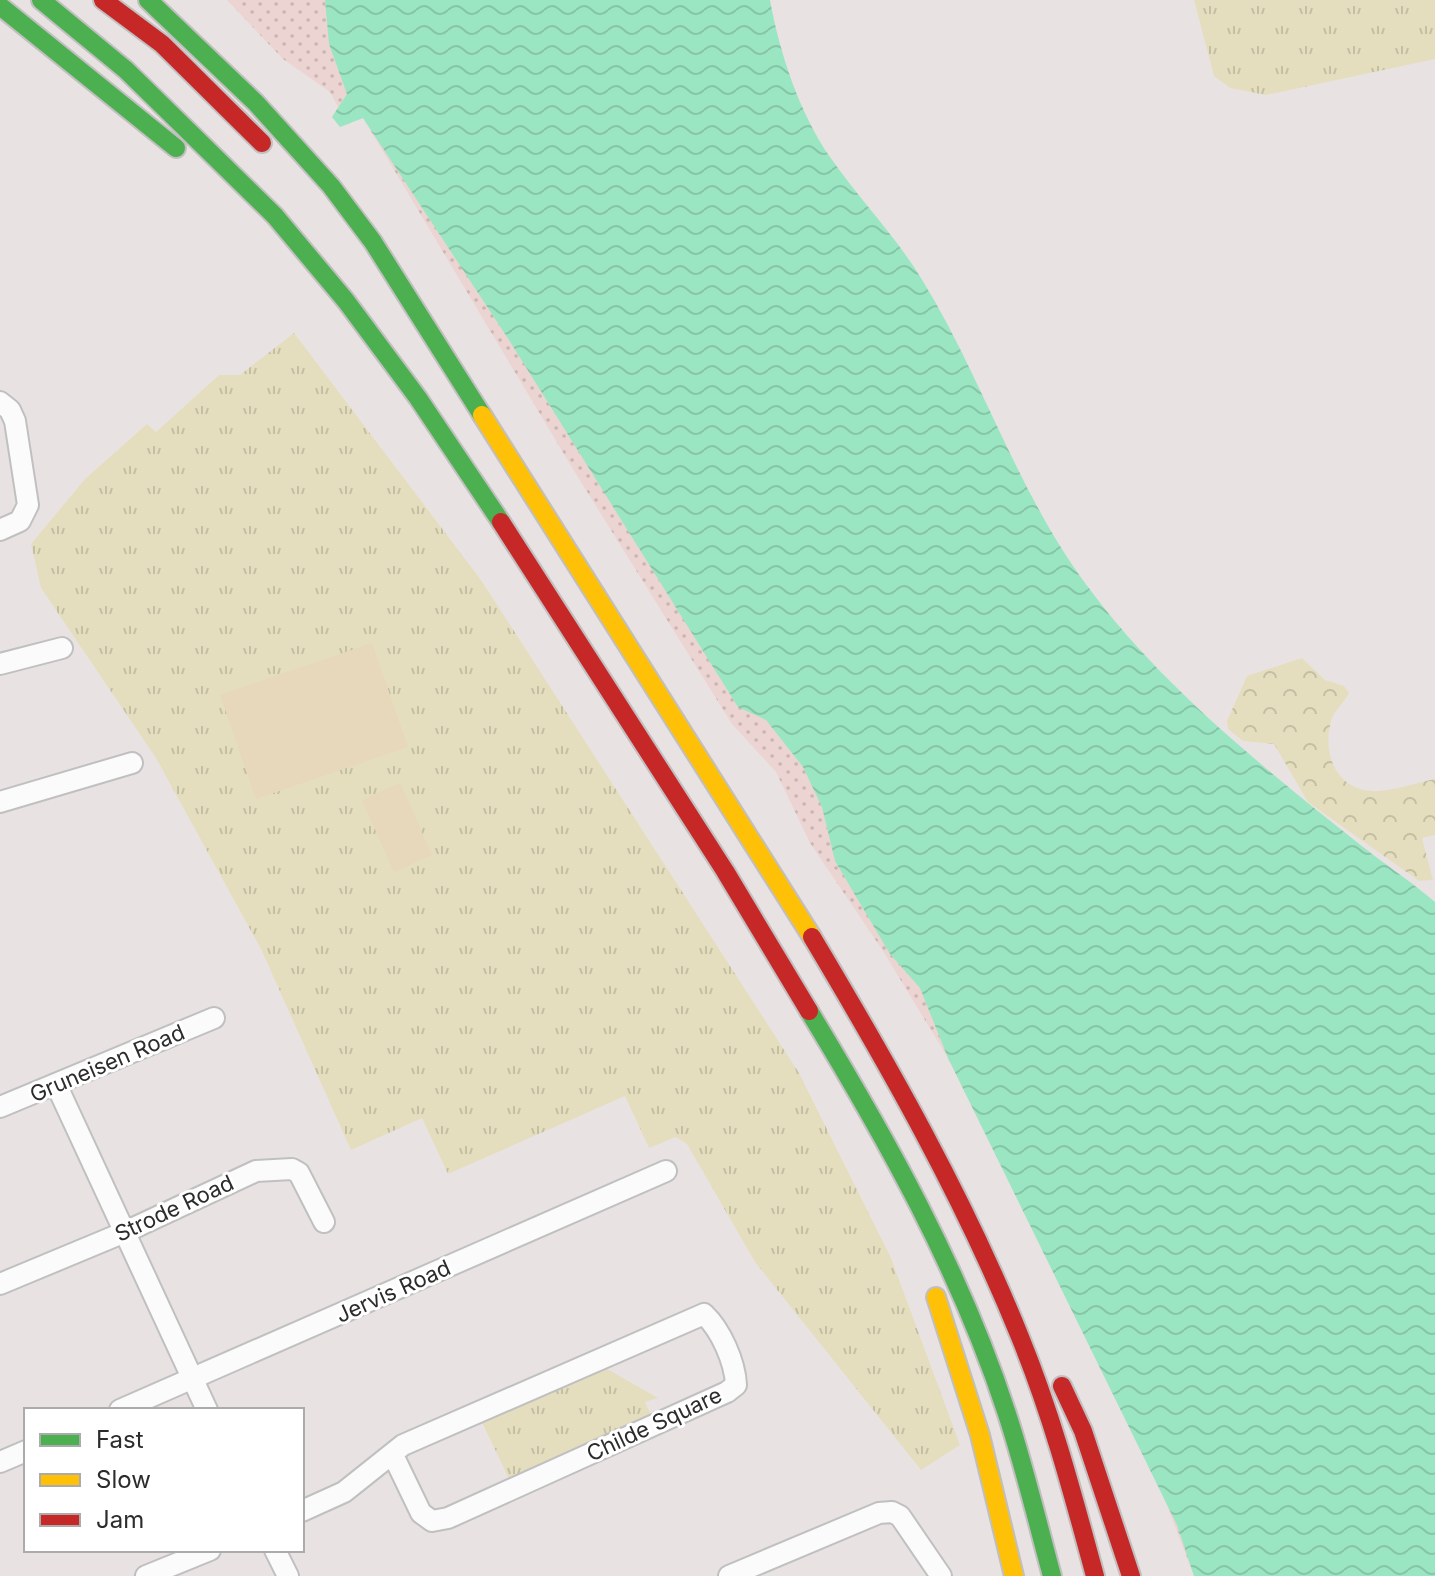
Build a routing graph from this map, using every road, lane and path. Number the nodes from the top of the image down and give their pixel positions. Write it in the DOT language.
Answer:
graph roads {
  1 [pos="41,0"];
  2 [pos="103,0"];
  3 [pos="148,0"];
  4 [pos="0,6"];
  5 [pos="270,151"];
  6 [pos="192,162"];
  7 [pos="333,220"];
  8 [pos="276,247"];
  9 [pos="406,301"];
  10 [pos="371,335"];
  11 [pos="0,402"];
  12 [pos="0,530"];
  13 [pos="62,648"];
  14 [pos="0,664"];
  15 [pos="132,763"];
  16 [pos="0,802"];
  17 [pos="214,1018"];
  18 [pos="56,1084"];
  19 [pos="0,1107"];
  20 [pos="871,1114"];
  21 [pos="307,1159"];
  22 [pos="281,1170"];
  23 [pos="666,1171"];
  24 [pos="947,1178"];
  25 [pos="324,1222"];
  26 [pos="125,1232"];
  27 [pos="918,1244"];
  28 [pos="928,1273"];
  29 [pos="0,1284"];
  30 [pos="1041,1338"];
  31 [pos="1053,1364"];
  32 [pos="192,1379"];
  33 [pos="125,1408"];
  34 [pos="206,1408"];
  35 [pos="24,1452"];
  36 [pos="393,1455"];
  37 [pos="0,1462"];
  38 [pos="906,1495"];
  39 [pos="304,1510"];
  40 [pos="892,1512"];
  41 [pos="205,1552"];
  42 [pos="276,1552"];
  43 [pos="756,1571"];
  44 [pos="146,1576"];
  45 [pos="288,1576"];
  46 [pos="729,1576"];
  47 [pos="941,1576"];
  48 [pos="1014,1576"];
  49 [pos="1052,1576"];
  50 [pos="1095,1576"];
  51 [pos="1131,1576"];
  1 -- 10 [label="highway"];
  2 -- 5 [label="highway"];
  3 -- 9 [label="highway"];
  4 -- 6 [label="highway"];
  7 -- 9 [label="highway"];
  8 -- 10 [label="highway"];
  9 -- 24 [label="highway"];
  10 -- 20 [label="highway"];
  11 -- 12 [label="street"];
  13 -- 14 [label="street"];
  15 -- 16 [label="street"];
  17 -- 18 [label="street, Gruneisen Road"];
  18 -- 19 [label="street, Gruneisen Road"];
  18 -- 26 [label="street"];
  20 -- 27 [label="highway"];
  20 -- 49 [label="highway"];
  21 -- 22 [label="street"];
  22 -- 25 [label="street"];
  22 -- 26 [label="street, Strode Road"];
  23 -- 32 [label="street, Jervis Road"];
  24 -- 30 [label="highway"];
  24 -- 50 [label="highway"];
  26 -- 29 [label="street, Strode Road"];
  26 -- 32 [label="street"];
  28 -- 48 [label="highway"];
  31 -- 51 [label="highway"];
  32 -- 33 [label="street, Jervis Road"];
  32 -- 34 [label="street"];
  35 -- 37 [label="street"];
  36 -- 36 [label="street, Childe Square"];
  36 -- 39 [label="street, Childe Square"];
  38 -- 40 [label="street"];
  40 -- 43 [label="street"];
  40 -- 47 [label="street"];
  41 -- 44 [label="street"];
  42 -- 45 [label="street"];
  43 -- 46 [label="street"];
}
